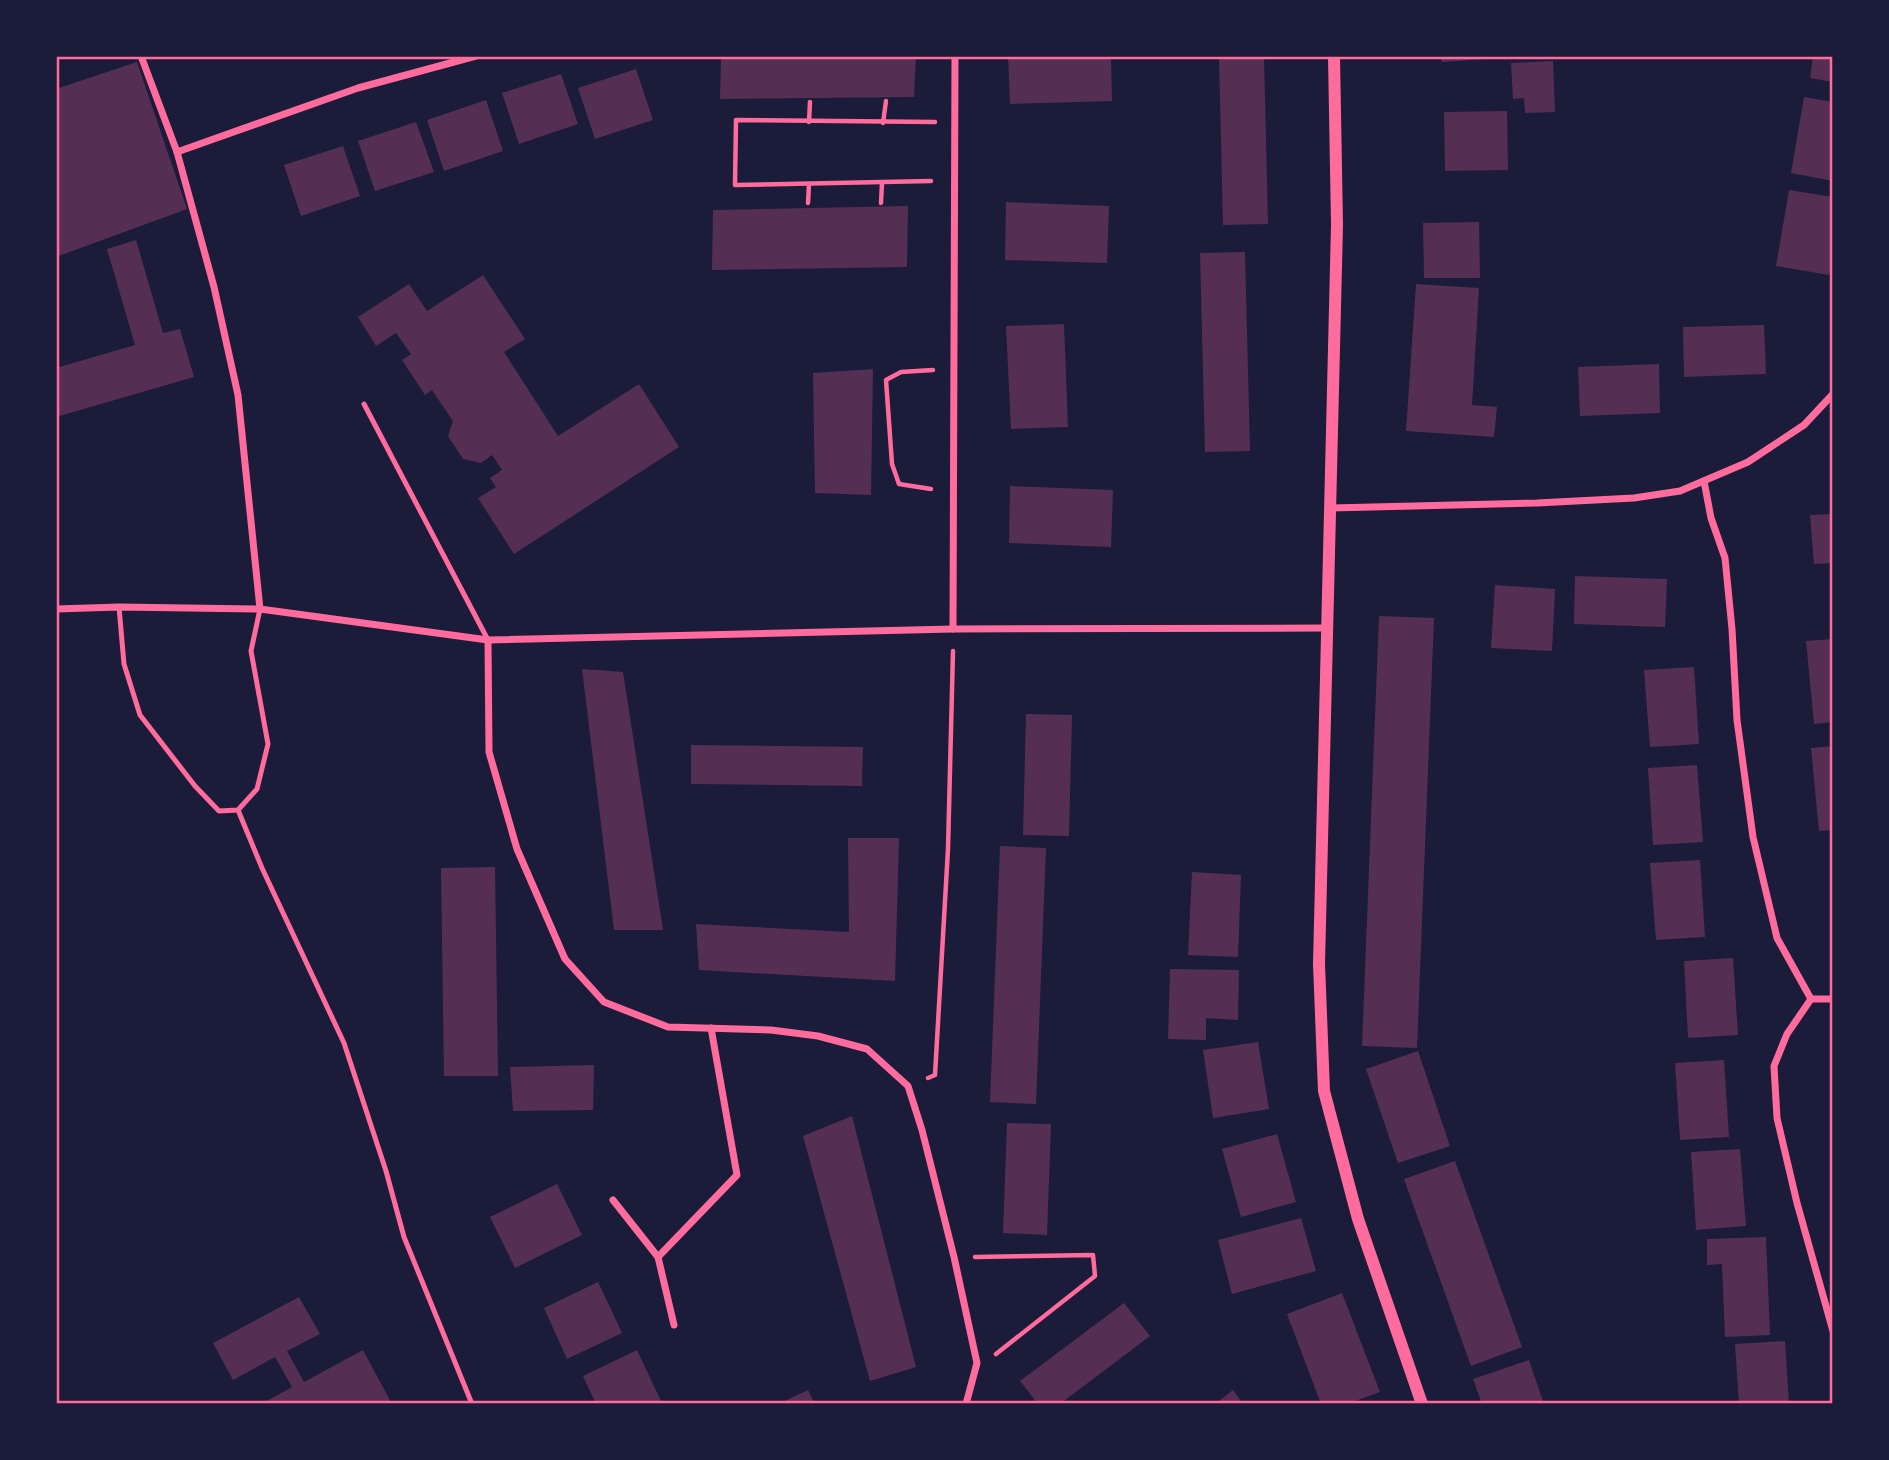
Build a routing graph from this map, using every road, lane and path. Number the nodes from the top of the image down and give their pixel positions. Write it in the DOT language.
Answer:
graph roads {
  1 [pos="141,56"];
  2 [pos="475,56"];
  3 [pos="955,56"];
  4 [pos="1334,56"];
  5 [pos="886,101"];
  6 [pos="810,102"];
  7 [pos="955,121"];
  8 [pos="809,122"];
  9 [pos="883,123"];
  10 [pos="177,152"];
  11 [pos="953,180"];
  12 [pos="882,183"];
  13 [pos="808,184"];
  14 [pos="808,203"];
  15 [pos="881,203"];
  16 [pos="955,369"];
  17 [pos="1833,394"];
  18 [pos="364,404"];
  19 [pos="1704,481"];
  20 [pos="954,492"];
  21 [pos="1331,508"];
  22 [pos="119,607"];
  23 [pos="56,609"];
  24 [pos="260,610"];
  25 [pos="1327,628"];
  26 [pos="953,629"];
  27 [pos="488,640"];
  28 [pos="238,810"];
  29 [pos="1811,999"];
  30 [pos="1833,999"];
  31 [pos="711,1028"];
  32 [pos="908,1086"];
  33 [pos="613,1200"];
  34 [pos="658,1257"];
  35 [pos="954,1257"];
  36 [pos="674,1325"];
  37 [pos="1833,1331"];
  38 [pos="977,1363"];
  39 [pos="472,1404"];
  40 [pos="966,1404"];
  41 [pos="1422,1404"];
  1 -- 10 [label="street"];
  2 -- 10 [label="street"];
  3 -- 7 [label="street"];
  4 -- 21 [label="street"];
  5 -- 9 [label="path"];
  6 -- 8 [label="path"];
  7 -- 9 [label="path"];
  7 -- 11 [label="street"];
  8 -- 9 [label="path"];
  8 -- 13 [label="path"];
  10 -- 24 [label="street"];
  11 -- 12 [label="path"];
  11 -- 16 [label="street"];
  12 -- 13 [label="path"];
  12 -- 15 [label="path"];
  13 -- 14 [label="path"];
  16 -- 20 [label="street"];
  16 -- 20 [label="path"];
  17 -- 19 [label="street"];
  18 -- 27 [label="lane"];
  19 -- 21 [label="street"];
  19 -- 29 [label="street"];
  20 -- 26 [label="street"];
  21 -- 25 [label="street"];
  22 -- 23 [label="street"];
  22 -- 24 [label="street"];
  22 -- 28 [label="lane"];
  24 -- 27 [label="street"];
  24 -- 28 [label="lane"];
  25 -- 26 [label="street"];
  25 -- 41 [label="street"];
  26 -- 27 [label="street"];
  26 -- 32 [label="path"];
  27 -- 31 [label="street"];
  28 -- 39 [label="lane"];
  29 -- 30 [label="street"];
  29 -- 37 [label="street"];
  31 -- 32 [label="street"];
  31 -- 34 [label="street"];
  32 -- 35 [label="street"];
  33 -- 34 [label="street"];
  34 -- 36 [label="street"];
  35 -- 38 [label="street"];
  35 -- 38 [label="path"];
  38 -- 40 [label="street"];
}
